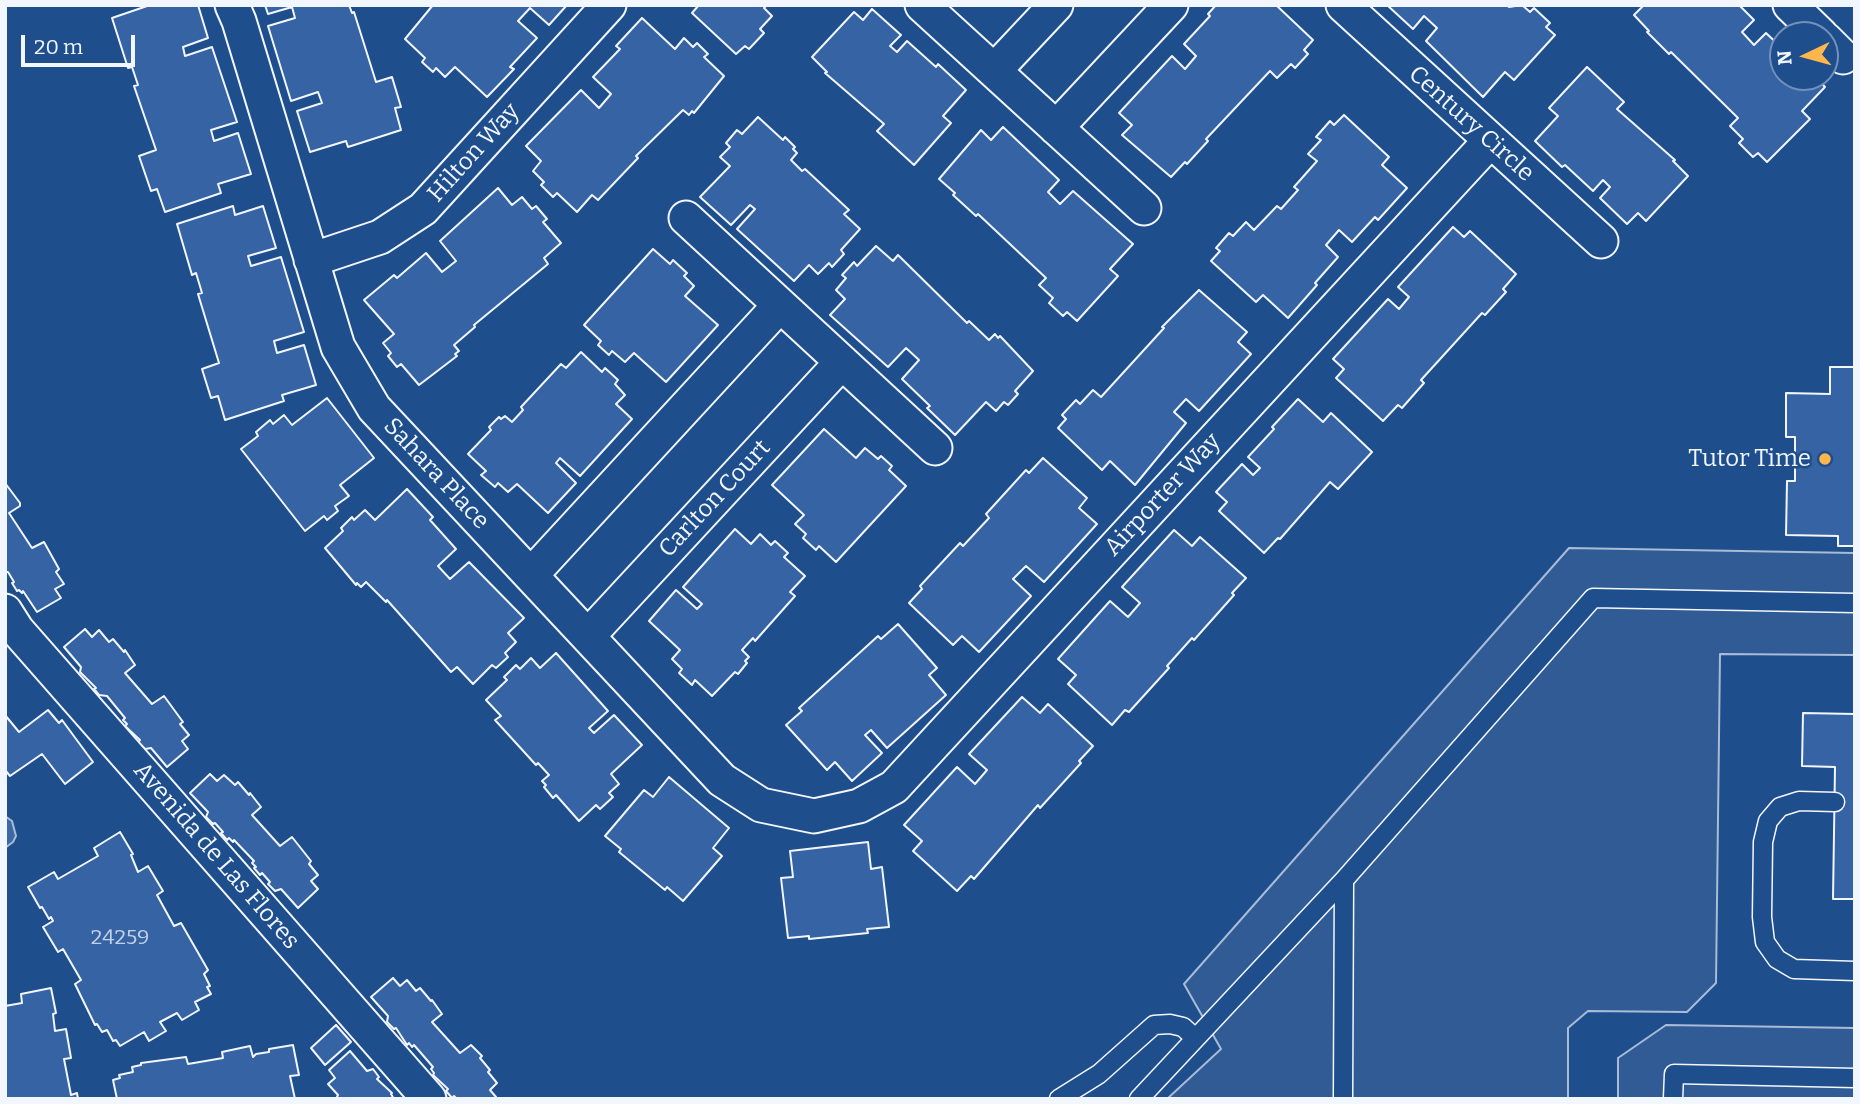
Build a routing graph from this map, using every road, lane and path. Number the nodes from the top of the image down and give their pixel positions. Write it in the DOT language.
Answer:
graph roads {
  1 [pos="232,5"];
  2 [pos="609,5"];
  3 [pos="922,5"];
  4 [pos="1056,5"];
  5 [pos="1171,5"];
  6 [pos="1343,5"];
  7 [pos="1790,5"];
  8 [pos="1806,21"];
  9 [pos="994,71"];
  10 [pos="1056,128"];
  11 [pos="1490,141"];
  12 [pos="1144,208"];
  13 [pos="686,218"];
  14 [pos="1601,241"];
  15 [pos="311,260"];
  16 [pos="780,305"];
  17 [pos="842,362"];
  18 [pos="935,448"];
  19 [pos="531,575"];
  20 [pos="1855,603"];
  21 [pos="5,611"];
  22 [pos="588,636"];
  23 [pos="1835,802"];
  24 [pos="814,816"];
  25 [pos="1343,880"];
  26 [pos="1855,971"];
  27 [pos="1195,1038"];
  28 [pos="1855,1078"];
  29 [pos="429,1099"];
  30 [pos="1059,1099"];
  31 [pos="1139,1099"];
  32 [pos="1343,1099"];
  33 [pos="1673,1099"];
  1 -- 15 [label="street, Sahara Place"];
  2 -- 15 [label="street, Hilton Way"];
  3 -- 9 [label="street"];
  4 -- 9 [label="street"];
  5 -- 10 [label="street"];
  6 -- 11 [label="street, Century Circle"];
  7 -- 8 [label="street"];
  9 -- 10 [label="street"];
  10 -- 12 [label="street"];
  11 -- 14 [label="street, Century Circle"];
  11 -- 24 [label="street, Airporter Way"];
  13 -- 16 [label="street"];
  15 -- 19 [label="street, Sahara Place"];
  16 -- 17 [label="street"];
  16 -- 19 [label="street"];
  17 -- 18 [label="street"];
  17 -- 22 [label="street, Carlton Court"];
  19 -- 22 [label="street, Sahara Place"];
  20 -- 25 [label="lane"];
  21 -- 29 [label="street, Avenida de Las Flores"];
  22 -- 24 [label="street, Sahara Place"];
  23 -- 26 [label="lane"];
  25 -- 27 [label="lane"];
  25 -- 32 [label="lane"];
  27 -- 30 [label="lane"];
  27 -- 31 [label="lane"];
  28 -- 33 [label="lane"];
}
